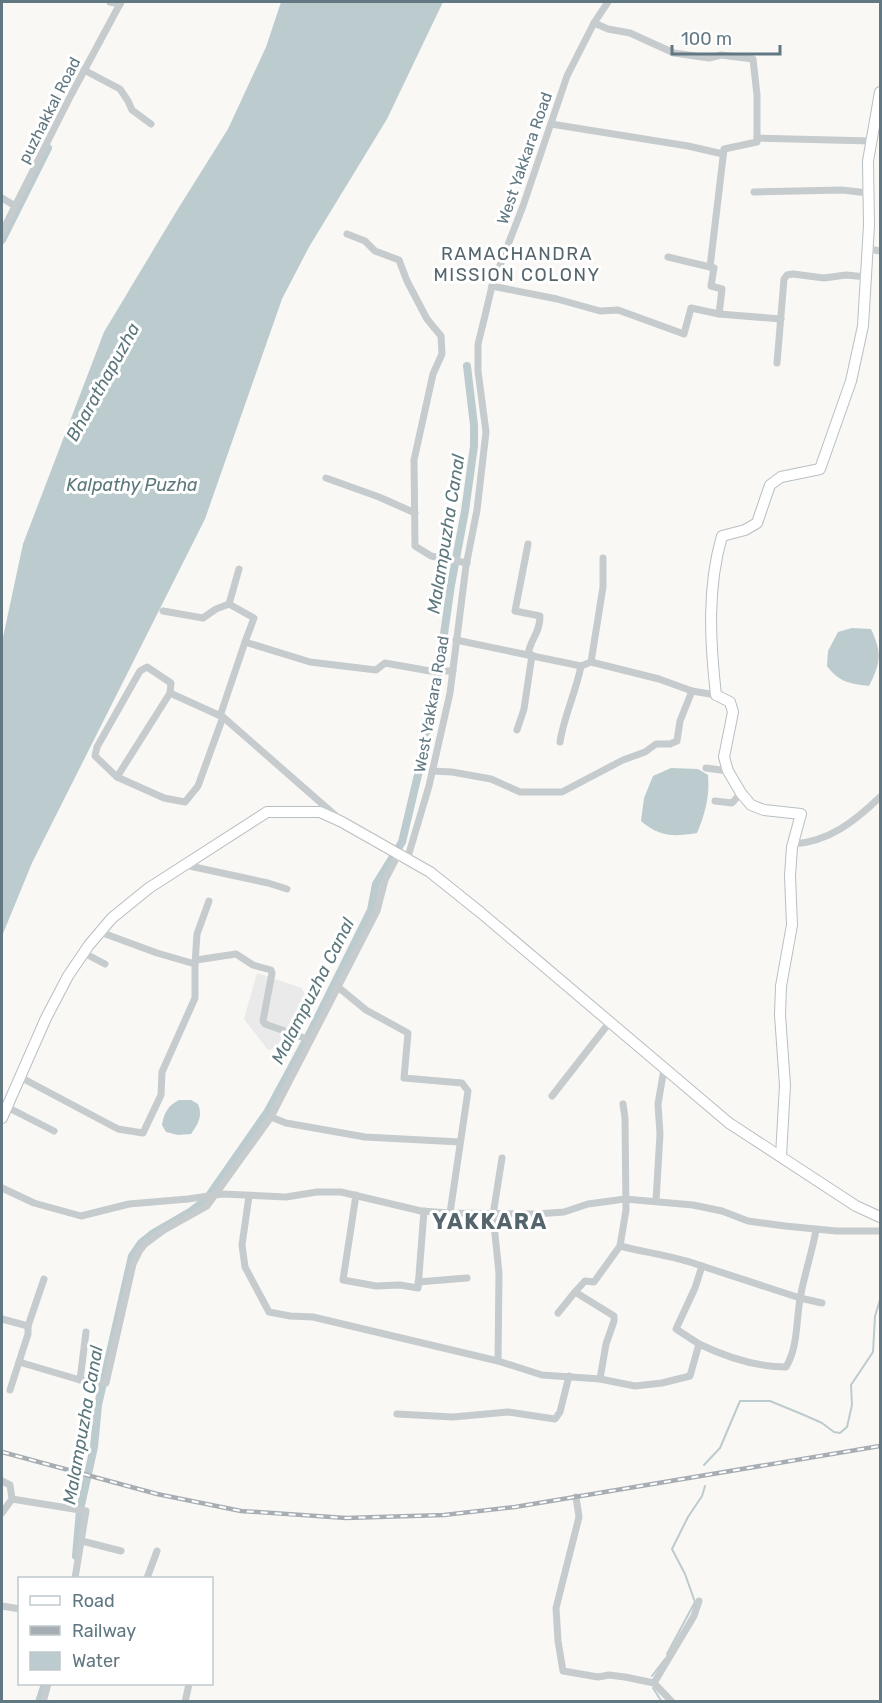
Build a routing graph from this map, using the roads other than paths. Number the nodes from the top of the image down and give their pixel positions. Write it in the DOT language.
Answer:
graph roads {
  1 [pos="110,2"];
  2 [pos="608,2"];
  3 [pos="120,3"];
  4 [pos="594,23"];
  5 [pos="84,70"];
  6 [pos="880,92"];
  7 [pos="151,124"];
  8 [pos="551,124"];
  9 [pos="757,138"];
  10 [pos="873,141"];
  11 [pos="723,154"];
  12 [pos="754,192"];
  13 [pos="868,194"];
  14 [pos="2,198"];
  15 [pos="15,206"];
  16 [pos="2,232"];
  17 [pos="347,234"];
  18 [pos="868,249"];
  19 [pos="880,251"];
  20 [pos="668,258"];
  21 [pos="710,267"];
  22 [pos="867,277"];
  23 [pos="492,286"];
  24 [pos="718,314"];
  25 [pos="781,319"];
  26 [pos="777,363"];
  27 [pos="327,478"];
  28 [pos="415,513"];
  29 [pos="528,544"];
  30 [pos="603,558"];
  31 [pos="467,564"];
  32 [pos="239,569"];
  33 [pos="229,604"];
  34 [pos="162,611"];
  35 [pos="456,640"];
  36 [pos="245,642"];
  37 [pos="530,655"];
  38 [pos="591,662"];
  39 [pos="581,666"];
  40 [pos="453,671"];
  41 [pos="692,691"];
  42 [pos="170,693"];
  43 [pos="716,695"];
  44 [pos="222,717"];
  45 [pos="517,730"];
  46 [pos="560,742"];
  47 [pos="706,768"];
  48 [pos="432,771"];
  49 [pos="728,771"];
  50 [pos="117,777"];
  51 [pos="741,793"];
  52 [pos="880,797"];
  53 [pos="715,801"];
  54 [pos="342,822"];
  55 [pos="793,844"];
  56 [pos="399,856"];
  57 [pos="185,865"];
  58 [pos="287,889"];
  59 [pos="209,901"];
  60 [pos="100,932"];
  61 [pos="84,953"];
  62 [pos="195,962"];
  63 [pos="105,964"];
  64 [pos="338,987"];
  65 [pos="609,1023"];
  66 [pos="310,1040"];
  67 [pos="664,1069"];
  68 [pos="20,1077"];
  69 [pos="552,1096"];
  70 [pos="623,1104"];
  71 [pos="7,1107"];
  72 [pos="272,1117"];
  73 [pos="2,1118"];
  74 [pos="54,1131"];
  75 [pos="460,1143"];
  76 [pos="781,1156"];
  77 [pos="502,1158"];
  78 [pos="2,1188"];
  79 [pos="356,1195"];
  80 [pos="210,1196"];
  81 [pos="249,1196"];
  82 [pos="625,1199"];
  83 [pos="656,1201"];
  84 [pos="424,1211"];
  85 [pos="450,1213"];
  86 [pos="494,1215"];
  87 [pos="880,1217"];
  88 [pos="816,1230"];
  89 [pos="880,1231"];
  90 [pos="620,1246"];
  91 [pos="702,1266"];
  92 [pos="467,1278"];
  93 [pos="44,1279"];
  94 [pos="418,1282"];
  95 [pos="575,1292"];
  96 [pos="800,1298"];
  97 [pos="822,1303"];
  98 [pos="558,1313"];
  99 [pos="2,1319"];
  100 [pos="28,1326"];
  101 [pos="86,1332"];
  102 [pos="699,1344"];
  103 [pos="498,1361"];
  104 [pos="19,1362"];
  105 [pos="569,1376"];
  106 [pos="600,1379"];
  107 [pos="80,1380"];
  108 [pos="9,1390"];
  109 [pos="397,1414"];
  110 [pos="2,1482"];
  111 [pos="576,1497"];
  112 [pos="12,1499"];
  113 [pos="2,1513"];
  114 [pos="82,1541"];
  115 [pos="121,1551"];
  116 [pos="157,1551"];
  117 [pos="75,1577"];
  118 [pos="147,1577"];
  119 [pos="699,1601"];
  120 [pos="2,1606"];
  121 [pos="18,1609"];
  122 [pos="654,1683"];
  123 [pos="47,1685"];
  124 [pos="189,1685"];
  125 [pos="43,1701"];
  126 [pos="185,1701"];
  127 [pos="672,1701"];
  1 -- 3 [label="street"];
  2 -- 4 [label="street, West Yakkara Road"];
  3 -- 5 [label="street, puzhakkal Road"];
  4 -- 8 [label="street, West Yakkara Road"];
  4 -- 9 [label="street"];
  5 -- 7 [label="street"];
  5 -- 15 [label="street, puzhakkal Road"];
  6 -- 10 [label="street"];
  8 -- 11 [label="street"];
  8 -- 23 [label="street, West Yakkara Road"];
  9 -- 10 [label="street"];
  9 -- 11 [label="street"];
  10 -- 13 [label="street"];
  11 -- 21 [label="street"];
  12 -- 13 [label="street"];
  13 -- 18 [label="street"];
  14 -- 15 [label="street"];
  15 -- 16 [label="street, puzhakkal Road"];
  17 -- 28 [label="street"];
  18 -- 19 [label="street"];
  18 -- 22 [label="street"];
  20 -- 21 [label="street"];
  21 -- 24 [label="street"];
  22 -- 25 [label="street"];
  22 -- 43 [label="street"];
  23 -- 24 [label="street"];
  23 -- 31 [label="street, West Yakkara Road"];
  24 -- 25 [label="street"];
  25 -- 26 [label="street"];
  27 -- 28 [label="street"];
  28 -- 31 [label="street"];
  29 -- 37 [label="street"];
  30 -- 38 [label="street"];
  31 -- 35 [label="street, West Yakkara Road"];
  32 -- 33 [label="street"];
  33 -- 34 [label="street"];
  33 -- 36 [label="street"];
  35 -- 37 [label="street"];
  35 -- 40 [label="street, West Yakkara Road"];
  36 -- 40 [label="street"];
  36 -- 44 [label="street"];
  37 -- 39 [label="street"];
  37 -- 45 [label="street"];
  38 -- 39 [label="street"];
  38 -- 41 [label="street"];
  39 -- 46 [label="street"];
  40 -- 48 [label="street, West Yakkara Road"];
  41 -- 43 [label="street"];
  41 -- 48 [label="street"];
  42 -- 44 [label="street"];
  42 -- 50 [label="street"];
  42 -- 50 [label="street"];
  43 -- 49 [label="street"];
  44 -- 50 [label="street"];
  44 -- 54 [label="street"];
  47 -- 49 [label="street"];
  48 -- 56 [label="street, West Yakkara Road"];
  49 -- 51 [label="street"];
  51 -- 53 [label="street"];
  51 -- 55 [label="street"];
  52 -- 55 [label="street"];
  54 -- 56 [label="street"];
  54 -- 57 [label="street"];
  55 -- 76 [label="street"];
  56 -- 64 [label="street, West Yakkara Road"];
  56 -- 65 [label="street"];
  57 -- 58 [label="street"];
  57 -- 60 [label="street"];
  59 -- 62 [label="street"];
  60 -- 61 [label="street"];
  60 -- 62 [label="street"];
  61 -- 63 [label="street"];
  61 -- 68 [label="street"];
  62 -- 66 [label="street"];
  62 -- 68 [label="street"];
  64 -- 66 [label="street, West Yakkara Road"];
  64 -- 75 [label="street"];
  65 -- 67 [label="street"];
  65 -- 69 [label="street"];
  66 -- 72 [label="street, West Yakkara Road"];
  67 -- 76 [label="street"];
  67 -- 83 [label="street"];
  68 -- 71 [label="street"];
  70 -- 82 [label="street"];
  71 -- 73 [label="street"];
  71 -- 74 [label="street"];
  72 -- 75 [label="street"];
  72 -- 80 [label="street, West Yakkara Road"];
  75 -- 85 [label="street"];
  76 -- 87 [label="street"];
  77 -- 86 [label="street"];
  78 -- 80 [label="street"];
  79 -- 81 [label="street"];
  79 -- 84 [label="street"];
  79 -- 94 [label="street"];
  80 -- 81 [label="street"];
  80 -- 107 [label="street, West Yakkara Road"];
  81 -- 103 [label="street"];
  82 -- 83 [label="street"];
  82 -- 86 [label="street"];
  82 -- 90 [label="street"];
  83 -- 88 [label="street"];
  84 -- 85 [label="street"];
  84 -- 94 [label="street"];
  85 -- 86 [label="street"];
  86 -- 103 [label="street"];
  88 -- 89 [label="street"];
  88 -- 96 [label="street"];
  90 -- 91 [label="street"];
  90 -- 95 [label="street"];
  91 -- 96 [label="street"];
  91 -- 102 [label="street"];
  92 -- 94 [label="street"];
  93 -- 100 [label="street"];
  95 -- 98 [label="street"];
  95 -- 106 [label="street"];
  96 -- 97 [label="street"];
  96 -- 102 [label="street"];
  99 -- 100 [label="street"];
  100 -- 104 [label="street"];
  101 -- 107 [label="street"];
  102 -- 106 [label="street"];
  103 -- 105 [label="street"];
  104 -- 107 [label="street"];
  104 -- 108 [label="street"];
  105 -- 106 [label="street"];
  105 -- 109 [label="street"];
  110 -- 112 [label="street"];
  111 -- 122 [label="street"];
  112 -- 113 [label="street"];
  112 -- 114 [label="street"];
  114 -- 115 [label="street"];
  114 -- 117 [label="street"];
  116 -- 118 [label="street"];
  119 -- 122 [label="street"];
  120 -- 121 [label="street"];
  122 -- 127 [label="street"];
  123 -- 125 [label="street"];
  124 -- 126 [label="street"];
}
